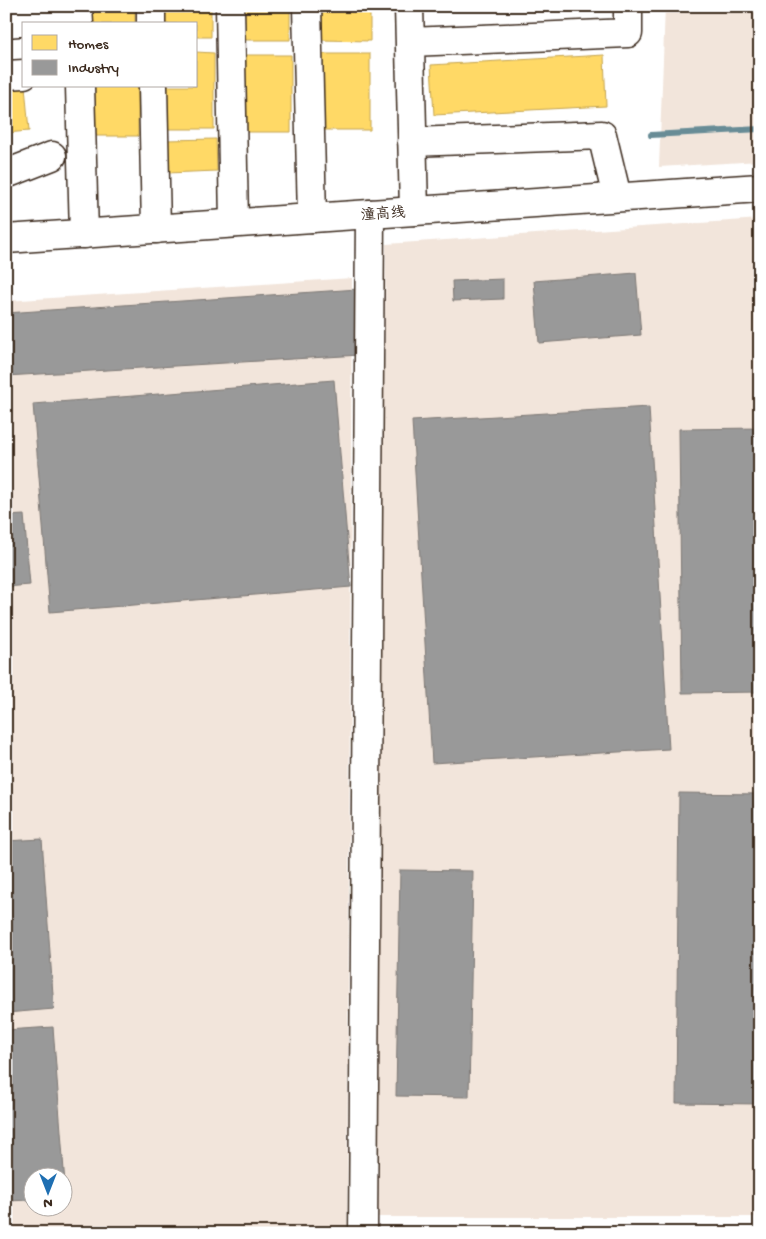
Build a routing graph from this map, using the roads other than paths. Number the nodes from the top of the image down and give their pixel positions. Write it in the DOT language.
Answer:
graph roads {
  1 [pos="151,6"];
  2 [pos="230,6"];
  3 [pos="307,6"];
  4 [pos="409,6"];
  5 [pos="628,6"];
  6 [pos="71,16"];
  7 [pos="151,22"];
  8 [pos="6,23"];
  9 [pos="410,42"];
  10 [pos="22,74"];
  11 [pos="6,75"];
  12 [pos="80,88"];
  13 [pos="153,88"];
  14 [pos="412,142"];
  15 [pos="52,156"];
  16 [pos="6,174"];
  17 [pos="760,188"];
  18 [pos="617,197"];
  19 [pos="414,211"];
  20 [pos="370,214"];
  21 [pos="312,218"];
  22 [pos="234,223"];
  23 [pos="156,228"];
  24 [pos="84,234"];
  25 [pos="6,239"];
  26 [pos="363,1233"];
  1 -- 7 [label="street"];
  2 -- 22 [label="street"];
  3 -- 21 [label="street"];
  4 -- 9 [label="street"];
  5 -- 9 [label="street"];
  6 -- 8 [label="street"];
  9 -- 14 [label="street"];
  10 -- 11 [label="street"];
  12 -- 24 [label="street"];
  13 -- 23 [label="street"];
  14 -- 18 [label="street"];
  14 -- 19 [label="street"];
  15 -- 16 [label="street"];
  17 -- 18 [label="street, 潼高线"];
  18 -- 19 [label="street, 潼高线"];
  19 -- 20 [label="street, 潼高线"];
  20 -- 21 [label="street, 潼高线"];
  20 -- 26 [label="street"];
  21 -- 22 [label="street, 潼高线"];
  22 -- 23 [label="street, 潼高线"];
  23 -- 24 [label="street, 潼高线"];
  24 -- 25 [label="street, 潼高线"];
}
